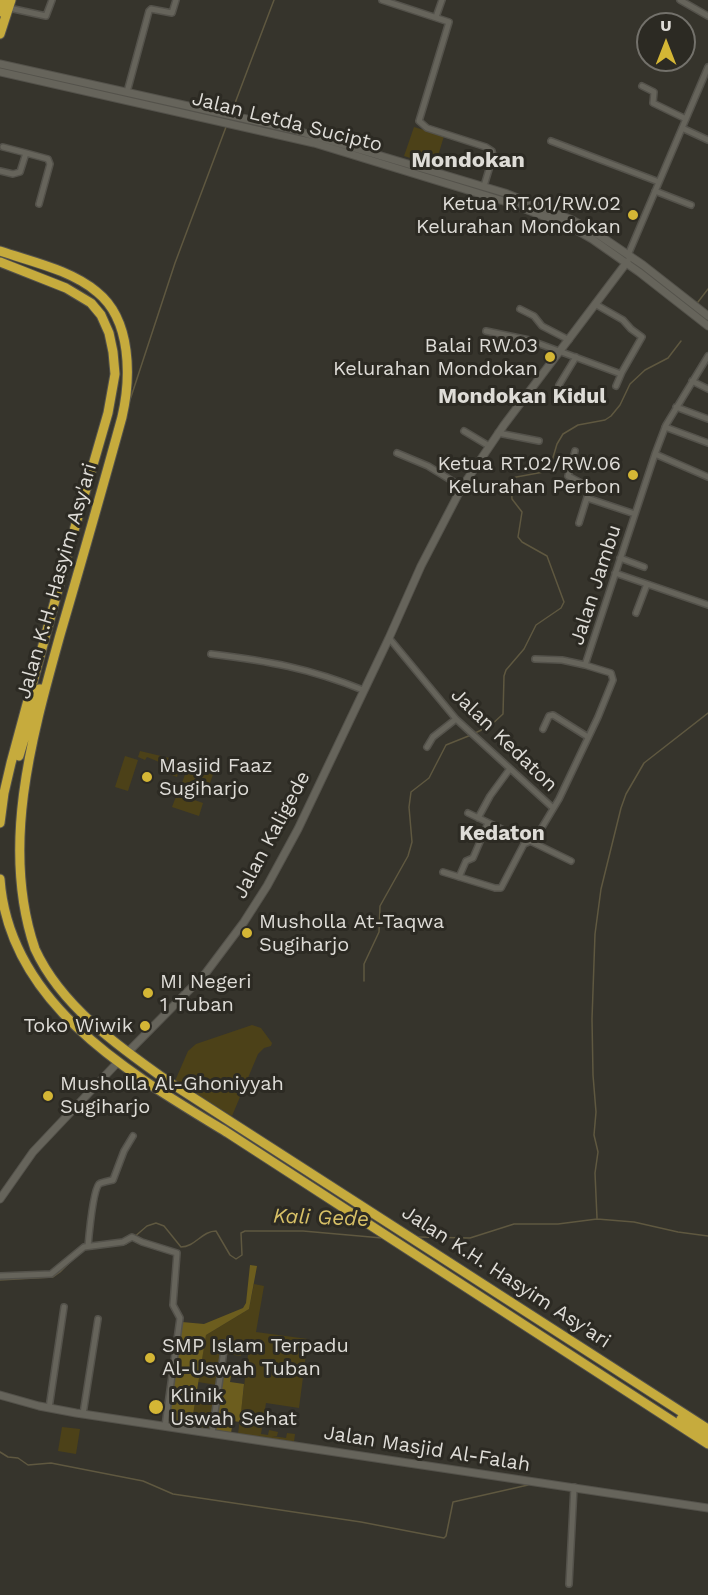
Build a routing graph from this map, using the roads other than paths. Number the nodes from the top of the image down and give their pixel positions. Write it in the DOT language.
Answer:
graph roads {
  1 [pos="52,0"];
  2 [pos="176,0"];
  3 [pos="382,0"];
  4 [pos="412,0"];
  5 [pos="442,0"];
  6 [pos="680,0"];
  7 [pos="6,5"];
  8 [pos="409,8"];
  9 [pos="708,16"];
  10 [pos="436,17"];
  11 [pos="0,34"];
  12 [pos="0,64"];
  13 [pos="708,67"];
  14 [pos="0,72"];
  15 [pos="642,86"];
  16 [pos="699,87"];
  17 [pos="708,89"];
  18 [pos="127,92"];
  19 [pos="184,104"];
  20 [pos="182,113"];
  21 [pos="686,118"];
  22 [pos="682,128"];
  23 [pos="300,135"];
  24 [pos="708,140"];
  25 [pos="552,141"];
  26 [pos="3,147"];
  27 [pos="26,153"];
  28 [pos="0,171"];
  29 [pos="429,173"];
  30 [pos="659,182"];
  31 [pos="484,186"];
  32 [pos="655,191"];
  33 [pos="39,204"];
  34 [pos="692,205"];
  35 [pos="586,232"];
  36 [pos="0,251"];
  37 [pos="627,259"];
  38 [pos="0,262"];
  39 [pos="680,298"];
  40 [pos="596,304"];
  41 [pos="520,309"];
  42 [pos="708,316"];
  43 [pos="708,326"];
  44 [pos="486,331"];
  45 [pos="569,340"];
  46 [pos="124,342"];
  47 [pos="112,345"];
  48 [pos="560,351"];
  49 [pos="708,356"];
  50 [pos="576,357"];
  51 [pos="621,374"];
  52 [pos="692,381"];
  53 [pos="559,385"];
  54 [pos="616,386"];
  55 [pos="708,389"];
  56 [pos="676,407"];
  57 [pos="708,419"];
  58 [pos="665,427"];
  59 [pos="464,431"];
  60 [pos="498,434"];
  61 [pos="539,441"];
  62 [pos="708,443"];
  63 [pos="489,446"];
  64 [pos="575,451"];
  65 [pos="397,453"];
  66 [pos="655,454"];
  67 [pos="708,477"];
  68 [pos="462,487"];
  69 [pos="587,498"];
  70 [pos="635,514"];
  71 [pos="579,523"];
  72 [pos="620,558"];
  73 [pos="644,567"];
  74 [pos="615,573"];
  75 [pos="648,584"];
  76 [pos="70,603"];
  77 [pos="708,605"];
  78 [pos="636,613"];
  79 [pos="389,638"];
  80 [pos="211,654"];
  81 [pos="535,659"];
  82 [pos="585,665"];
  83 [pos="34,675"];
  84 [pos="363,690"];
  85 [pos="43,697"];
  86 [pos="456,719"];
  87 [pos="543,729"];
  88 [pos="588,737"];
  89 [pos="427,747"];
  90 [pos="11,764"];
  91 [pos="509,770"];
  92 [pos="553,808"];
  93 [pos="468,813"];
  94 [pos="478,818"];
  95 [pos="0,823"];
  96 [pos="488,823"];
  97 [pos="530,841"];
  98 [pos="571,861"];
  99 [pos="442,872"];
  100 [pos="459,877"];
  101 [pos="0,879"];
  102 [pos="128,1052"];
  103 [pos="118,1062"];
  104 [pos="182,1091"];
  105 [pos="132,1136"];
  106 [pos="240,1140"];
  107 [pos="0,1199"];
  108 [pos="88,1246"];
  109 [pos="0,1276"];
  110 [pos="64,1307"];
  111 [pos="98,1319"];
  112 [pos="225,1343"];
  113 [pos="222,1368"];
  114 [pos="245,1371"];
  115 [pos="653,1394"];
  116 [pos="0,1395"];
  117 [pos="49,1408"];
  118 [pos="83,1414"];
  119 [pos="165,1426"];
  120 [pos="708,1429"];
  121 [pos="212,1433"];
  122 [pos="708,1438"];
  123 [pos="708,1444"];
  124 [pos="574,1487"];
  125 [pos="708,1508"];
  126 [pos="569,1584"];
  1 -- 7 [label="street"];
  2 -- 18 [label="street"];
  3 -- 8 [label="street"];
  4 -- 8 [label="street"];
  5 -- 10 [label="street"];
  6 -- 9 [label="street"];
  7 -- 11 [label="highway"];
  8 -- 10 [label="street"];
  10 -- 31 [label="street"];
  12 -- 18 [label="street, Jalan Letda Sucipto"];
  13 -- 16 [label="street"];
  14 -- 20 [label="street, Jalan Letda Sucipto"];
  15 -- 21 [label="street"];
  16 -- 17 [label="street"];
  16 -- 21 [label="street"];
  18 -- 19 [label="street, Jalan Letda Sucipto"];
  19 -- 20 [label="street"];
  19 -- 23 [label="street, Jalan Letda Sucipto"];
  20 -- 23 [label="street, Jalan Letda Sucipto"];
  21 -- 22 [label="street"];
  22 -- 24 [label="street"];
  22 -- 30 [label="street"];
  23 -- 29 [label="street, Jalan Letda Sucipto"];
  25 -- 30 [label="street"];
  26 -- 27 [label="street"];
  27 -- 28 [label="street"];
  27 -- 33 [label="street"];
  29 -- 31 [label="street, Jalan Letda Sucipto"];
  29 -- 35 [label="street, Jalan Letda Sucipto"];
  30 -- 32 [label="street"];
  31 -- 35 [label="street, Jalan Letda Sucipto"];
  32 -- 34 [label="street"];
  32 -- 37 [label="street"];
  35 -- 37 [label="street, Jalan Letda Sucipto"];
  36 -- 46 [label="highway, Jalan K.H. Hasyim Asy'ari"];
  37 -- 39 [label="street, Jalan Letda Sucipto"];
  37 -- 40 [label="street, Jalan Kaligede"];
  38 -- 47 [label="highway, Jalan K.H. Hasyim Asy'ari"];
  39 -- 42 [label="street, Jalan Letda Sucipto"];
  39 -- 43 [label="street, Jalan Letda Sucipto"];
  40 -- 45 [label="street, Jalan Kaligede"];
  40 -- 51 [label="street"];
  41 -- 45 [label="street"];
  44 -- 48 [label="street"];
  45 -- 48 [label="street, Jalan Kaligede"];
  46 -- 47 [label="highway"];
  46 -- 76 [label="highway, Jalan K.H. Hasyim Asy'ari"];
  47 -- 83 [label="highway, Jalan K.H. Hasyim Asy'ari"];
  48 -- 50 [label="street"];
  48 -- 60 [label="street, Jalan Kaligede"];
  49 -- 52 [label="street, Jalan Jambu"];
  50 -- 51 [label="street"];
  50 -- 53 [label="street"];
  51 -- 54 [label="street"];
  52 -- 55 [label="street"];
  52 -- 56 [label="street, Jalan Jambu"];
  56 -- 57 [label="street"];
  56 -- 58 [label="street, Jalan Jambu"];
  58 -- 62 [label="street"];
  58 -- 66 [label="street, Jalan Jambu"];
  59 -- 63 [label="street"];
  60 -- 61 [label="street"];
  60 -- 63 [label="street, Jalan Kaligede"];
  63 -- 68 [label="street, Jalan Kaligede"];
  64 -- 69 [label="street"];
  65 -- 68 [label="street"];
  66 -- 67 [label="street"];
  66 -- 70 [label="street, Jalan Jambu"];
  68 -- 79 [label="street, Jalan Kaligede"];
  69 -- 70 [label="street"];
  69 -- 71 [label="street"];
  70 -- 72 [label="street, Jalan Jambu"];
  72 -- 73 [label="street"];
  72 -- 74 [label="street, Jalan Jambu"];
  74 -- 75 [label="street"];
  74 -- 82 [label="street, Jalan Jambu"];
  75 -- 77 [label="street"];
  75 -- 78 [label="street"];
  76 -- 83 [label="highway"];
  76 -- 85 [label="highway, Jalan K.H. Hasyim Asy'ari"];
  79 -- 84 [label="street, Jalan Kaligede"];
  79 -- 86 [label="street, Jalan Kedaton"];
  80 -- 84 [label="street"];
  81 -- 82 [label="street"];
  82 -- 88 [label="street, Jalan Jambu"];
  83 -- 90 [label="highway, Jalan K.H. Hasyim Asy'ari"];
  84 -- 102 [label="street, Jalan Kaligede"];
  85 -- 90 [label="highway"];
  85 -- 102 [label="highway, Jalan K.H. Hasyim Asy'ari"];
  86 -- 89 [label="street"];
  86 -- 91 [label="street, Jalan Kedaton"];
  87 -- 88 [label="street"];
  88 -- 92 [label="street, Jalan Jambu"];
  90 -- 95 [label="highway, Jalan K.H. Hasyim Asy'ari"];
  91 -- 92 [label="street, Jalan Kedaton"];
  91 -- 94 [label="street"];
  92 -- 97 [label="street, Jalan Jambu"];
  93 -- 94 [label="street"];
  94 -- 96 [label="street"];
  96 -- 97 [label="street"];
  96 -- 100 [label="street"];
  97 -- 98 [label="street"];
  97 -- 100 [label="street, Jalan Jambu"];
  99 -- 100 [label="street"];
  101 -- 103 [label="highway, Jalan K.H. Hasyim Asy'ari"];
  102 -- 104 [label="highway, Jalan K.H. Hasyim Asy'ari"];
  103 -- 106 [label="highway, Jalan K.H. Hasyim Asy'ari"];
  103 -- 107 [label="street"];
  104 -- 106 [label="highway"];
  104 -- 115 [label="highway, Jalan K.H. Hasyim Asy'ari"];
  105 -- 108 [label="street"];
  106 -- 123 [label="highway, Jalan K.H. Hasyim Asy'ari"];
  108 -- 109 [label="street"];
  108 -- 119 [label="street"];
  110 -- 117 [label="street"];
  111 -- 118 [label="street"];
  112 -- 113 [label="street"];
  113 -- 114 [label="street"];
  113 -- 121 [label="street"];
  115 -- 120 [label="highway, Jalan K.H. Hasyim Asy'ari"];
  115 -- 122 [label="highway"];
  116 -- 117 [label="street, Jalan Masjid Al-Falah"];
  117 -- 118 [label="street, Jalan Masjid Al-Falah"];
  118 -- 119 [label="street, Jalan Masjid Al-Falah"];
  119 -- 121 [label="street, Jalan Masjid Al-Falah"];
  121 -- 124 [label="street, Jalan Masjid Al-Falah"];
  124 -- 125 [label="street, Jalan Masjid Al-Falah"];
  124 -- 126 [label="street"];
}
